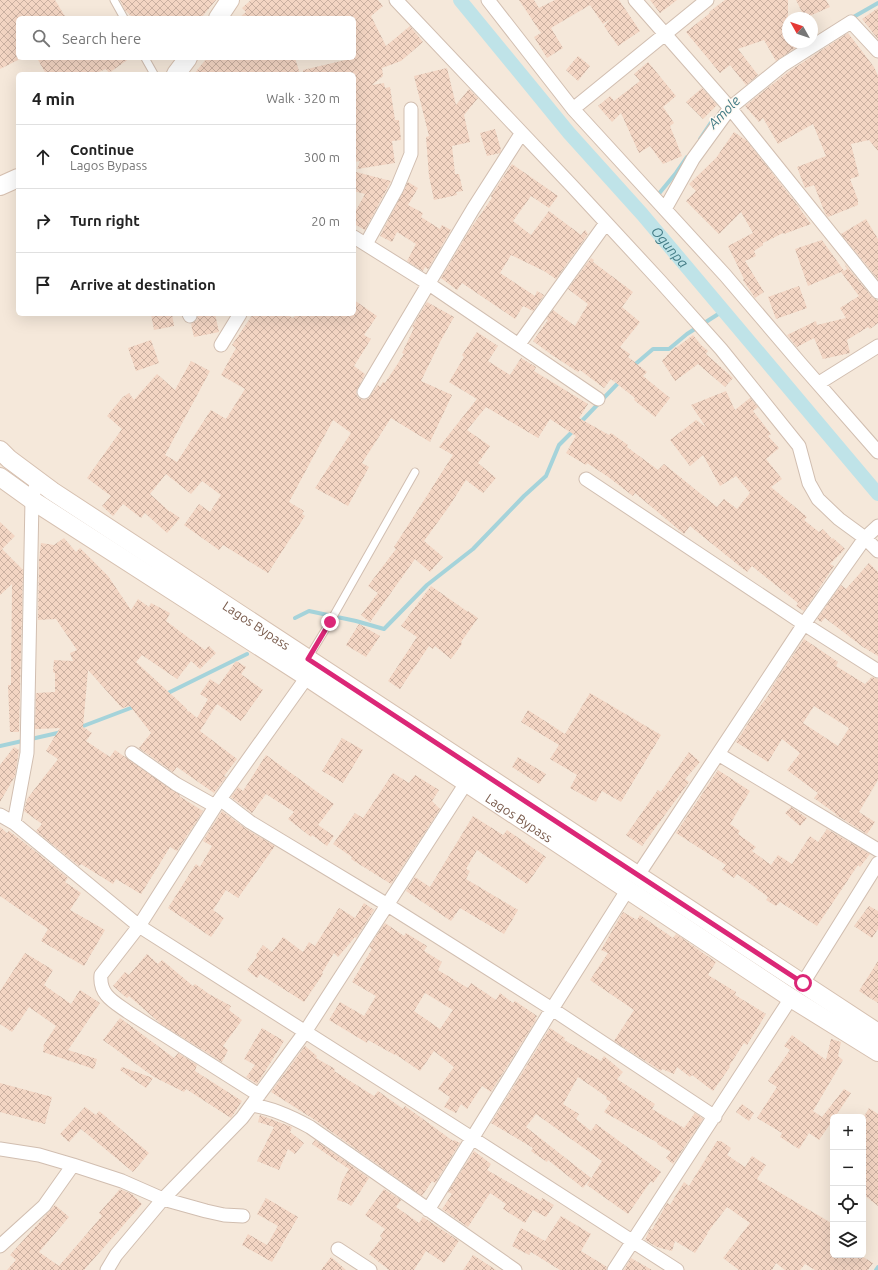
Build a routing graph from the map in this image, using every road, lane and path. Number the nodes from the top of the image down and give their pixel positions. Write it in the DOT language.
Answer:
graph roads {
  1 [pos="114,0"];
  2 [pos="230,0"];
  3 [pos="396,0"];
  4 [pos="488,0"];
  5 [pos="635,0"];
  6 [pos="706,0"];
  7 [pos="123,16"];
  8 [pos="219,16"];
  9 [pos="665,35"];
  10 [pos="878,51"];
  11 [pos="146,60"];
  12 [pos="186,60"];
  13 [pos="153,72"];
  14 [pos="178,72"];
  15 [pos="730,108"];
  16 [pos="410,109"];
  17 [pos="573,109"];
  18 [pos="521,134"];
  19 [pos="16,179"];
  20 [pos="0,186"];
  21 [pos="665,209"];
  22 [pos="606,224"];
  23 [pos="356,238"];
  24 [pos="366,244"];
  25 [pos="429,284"];
  26 [pos="878,292"];
  27 [pos="239,316"];
  28 [pos="519,344"];
  29 [pos="221,345"];
  30 [pos="878,346"];
  31 [pos="819,383"];
  32 [pos="364,392"];
  33 [pos="598,399"];
  34 [pos="0,450"];
  35 [pos="878,452"];
  36 [pos="415,472"];
  37 [pos="0,477"];
  38 [pos="586,479"];
  39 [pos="38,481"];
  40 [pos="32,500"];
  41 [pos="871,532"];
  42 [pos="878,551"];
  43 [pos="804,624"];
  44 [pos="308,659"];
  45 [pos="878,671"];
  46 [pos="307,677"];
  47 [pos="132,753"];
  48 [pos="718,754"];
  49 [pos="466,783"];
  50 [pos="217,802"];
  51 [pos="0,816"];
  52 [pos="14,823"];
  53 [pos="878,850"];
  54 [pos="878,863"];
  55 [pos="633,882"];
  56 [pos="386,904"];
  57 [pos="139,926"];
  58 [pos="803,983"];
  59 [pos="791,998"];
  60 [pos="552,1009"];
  61 [pos="305,1032"];
  62 [pos="878,1033"];
  63 [pos="878,1052"];
  64 [pos="255,1100"];
  65 [pos="715,1117"];
  66 [pos="472,1138"];
  67 [pos="0,1149"];
  68 [pos="73,1165"];
  69 [pos="163,1199"];
  70 [pos="428,1210"];
  71 [pos="243,1216"];
  72 [pos="632,1241"];
  73 [pos="0,1246"];
  74 [pos="338,1249"];
  75 [pos="107,1270"];
  76 [pos="370,1270"];
  77 [pos="515,1270"];
  78 [pos="614,1270"];
  79 [pos="676,1270"];
  1 -- 7 [label="lane"];
  2 -- 8 [label="main road"];
  3 -- 18 [label="street"];
  4 -- 17 [label="street"];
  5 -- 9 [label="street"];
  6 -- 9 [label="street"];
  9 -- 15 [label="street"];
  9 -- 17 [label="street"];
  10 -- 15 [label="street"];
  11 -- 13 [label="lane"];
  12 -- 14 [label="main road"];
  15 -- 21 [label="street"];
  15 -- 26 [label="street"];
  16 -- 24 [label="street"];
  17 -- 21 [label="street"];
  18 -- 22 [label="street"];
  18 -- 25 [label="street"];
  19 -- 20 [label="main road"];
  21 -- 31 [label="street"];
  22 -- 28 [label="street"];
  22 -- 41 [label="street"];
  23 -- 24 [label="street"];
  24 -- 25 [label="street"];
  25 -- 28 [label="street"];
  25 -- 32 [label="street"];
  27 -- 29 [label="street"];
  28 -- 33 [label="street"];
  30 -- 31 [label="street"];
  31 -- 35 [label="street"];
  34 -- 39 [label="main road, Lagos Bypass"];
  36 -- 44 [label="lane"];
  37 -- 40 [label="main road, Lagos Bypass"];
  38 -- 43 [label="street"];
  39 -- 40 [label="street"];
  39 -- 44 [label="main road, Lagos Bypass"];
  40 -- 46 [label="main road, Lagos Bypass"];
  40 -- 52 [label="street"];
  41 -- 42 [label="street"];
  41 -- 43 [label="street"];
  43 -- 45 [label="street"];
  43 -- 48 [label="street"];
  44 -- 55 [label="main road, Lagos Bypass"];
  46 -- 49 [label="main road, Lagos Bypass"];
  46 -- 50 [label="street"];
  47 -- 50 [label="street"];
  48 -- 53 [label="street"];
  48 -- 55 [label="street"];
  49 -- 55 [label="main road, Lagos Bypass"];
  49 -- 56 [label="street"];
  50 -- 56 [label="street"];
  50 -- 57 [label="street"];
  51 -- 52 [label="street"];
  52 -- 57 [label="street"];
  54 -- 58 [label="street"];
  55 -- 58 [label="main road, Lagos Bypass"];
  55 -- 59 [label="main road, Lagos Bypass"];
  55 -- 60 [label="street"];
  56 -- 60 [label="street"];
  56 -- 61 [label="street"];
  57 -- 61 [label="street"];
  57 -- 64 [label="street"];
  58 -- 62 [label="main road, Lagos Bypass"];
  59 -- 63 [label="main road, Lagos Bypass"];
  59 -- 65 [label="street"];
  60 -- 65 [label="street"];
  60 -- 66 [label="street"];
  61 -- 64 [label="street"];
  61 -- 66 [label="street"];
  64 -- 69 [label="street"];
  64 -- 70 [label="street"];
  65 -- 72 [label="street"];
  66 -- 70 [label="street"];
  66 -- 72 [label="street"];
  67 -- 68 [label="street"];
  68 -- 69 [label="street"];
  68 -- 73 [label="street"];
  69 -- 71 [label="street"];
  69 -- 75 [label="street"];
  70 -- 77 [label="street"];
  72 -- 78 [label="street"];
  72 -- 79 [label="street"];
  74 -- 76 [label="street"];
}
